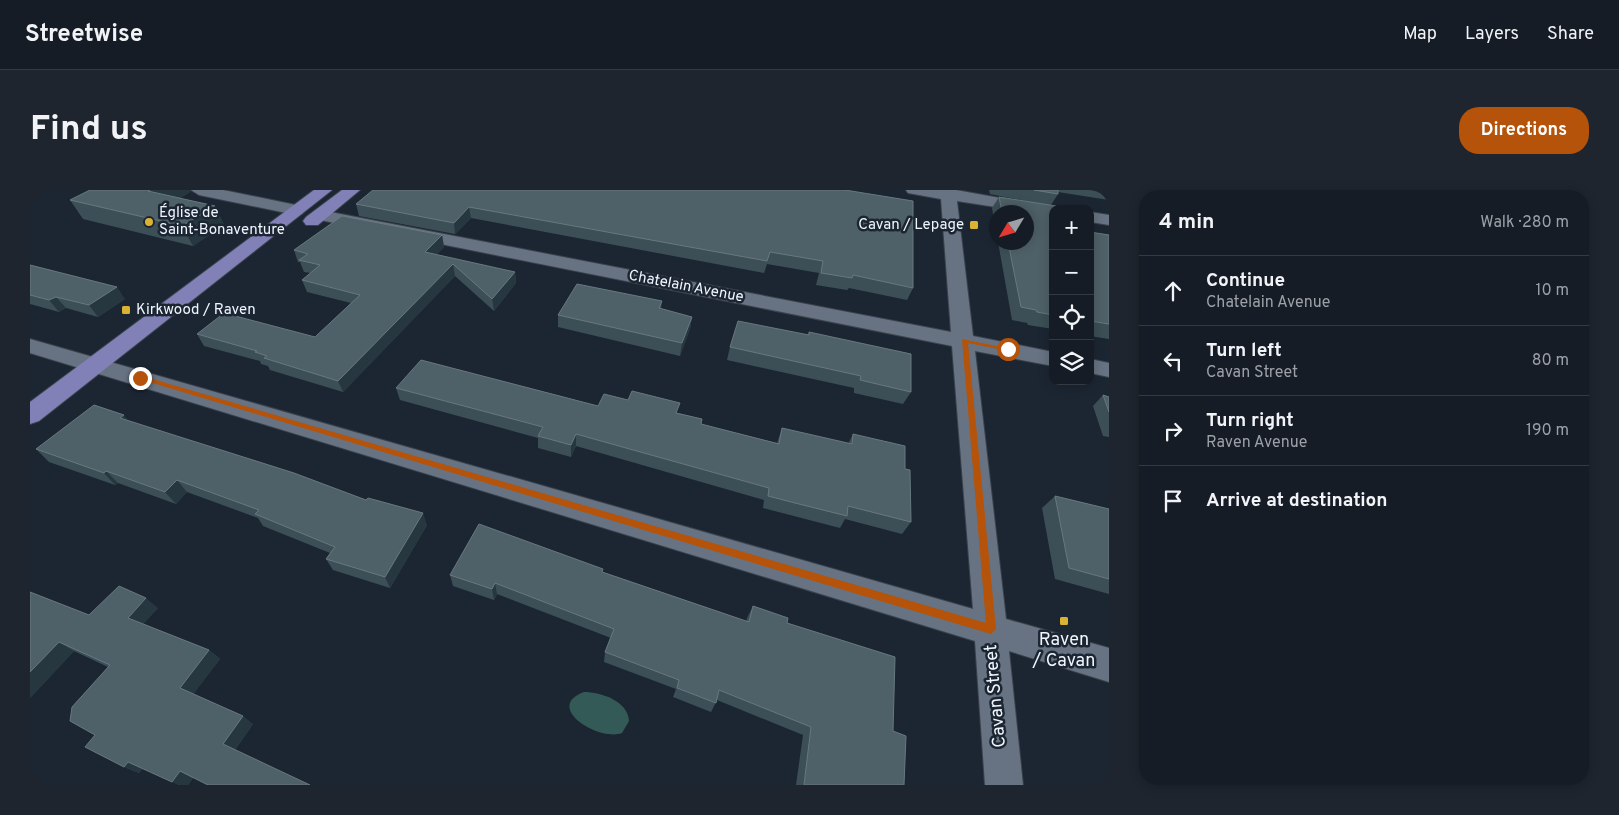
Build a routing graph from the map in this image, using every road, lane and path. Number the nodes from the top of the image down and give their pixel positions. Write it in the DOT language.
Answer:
graph roads {
  1 [pos="199,190"];
  2 [pos="324,190"];
  3 [pos="352,190"];
  4 [pos="914,190"];
  5 [pos="948,193"];
  6 [pos="296,210"];
  7 [pos="1049,210"];
  8 [pos="320,215"];
  9 [pos="1094,218"];
  10 [pos="1109,220"];
  11 [pos="964,341"];
  12 [pos="30,346"];
  13 [pos="1049,358"];
  14 [pos="97,365"];
  15 [pos="1094,367"];
  16 [pos="1109,370"];
  17 [pos="30,415"];
  18 [pos="991,629"];
  19 [pos="1109,665"];
  20 [pos="1004,785"];
  1 -- 6 [label="street"];
  2 -- 6 [label="main road"];
  3 -- 8 [label="main road"];
  4 -- 5 [label="street"];
  5 -- 7 [label="street"];
  5 -- 11 [label="street, Cavan Street"];
  6 -- 14 [label="main road"];
  8 -- 11 [label="street, Chatelain Avenue"];
  8 -- 14 [label="main road"];
  9 -- 10 [label="street"];
  11 -- 13 [label="street, Chatelain Avenue"];
  11 -- 18 [label="street, Cavan Street"];
  12 -- 14 [label="street"];
  14 -- 17 [label="main road"];
  14 -- 18 [label="street"];
  15 -- 16 [label="street"];
  18 -- 19 [label="street"];
  18 -- 20 [label="street, Cavan Street"];
}
